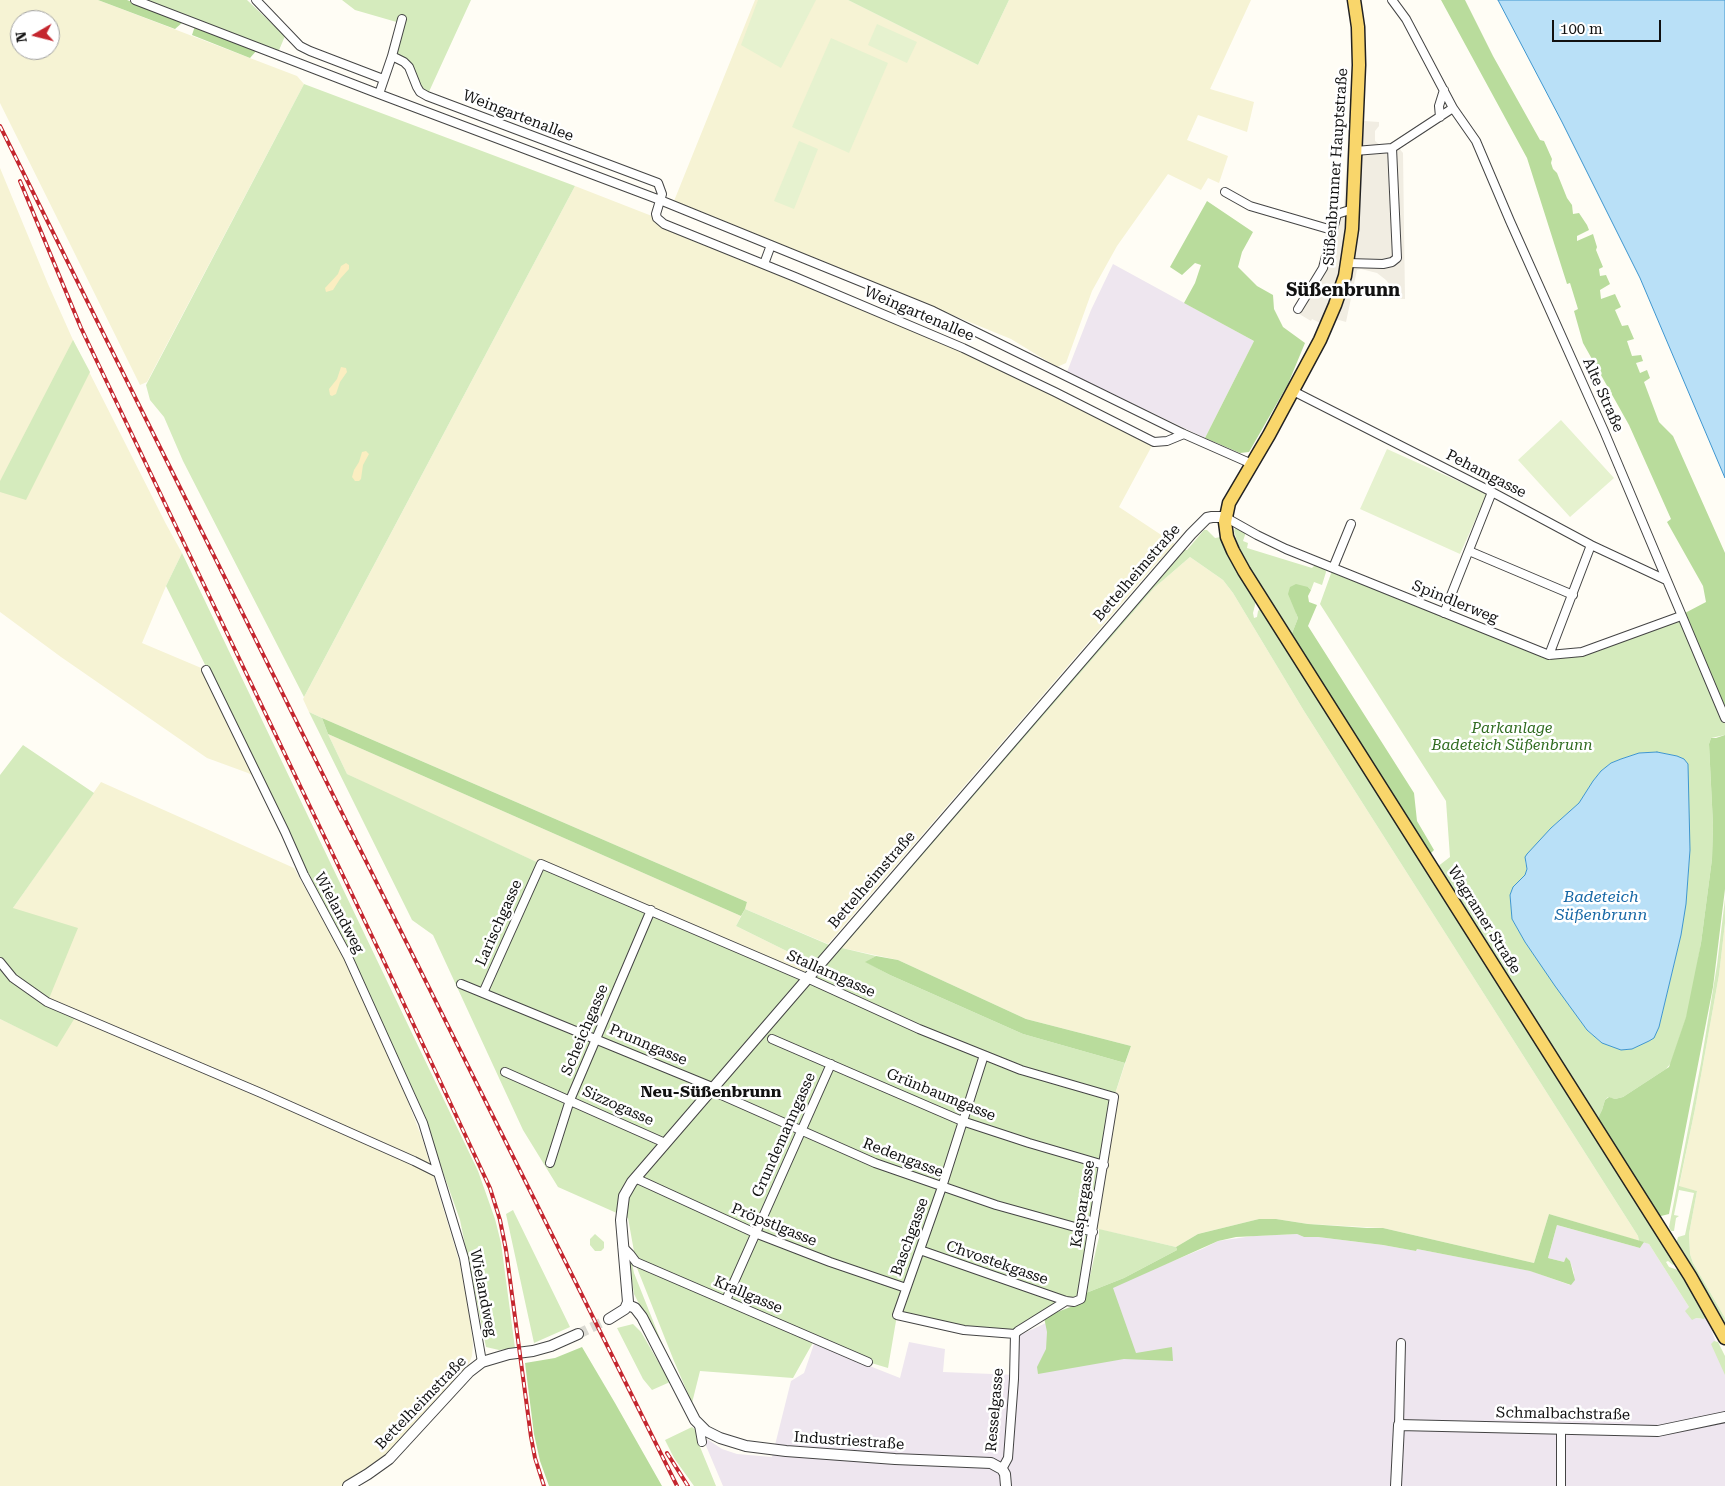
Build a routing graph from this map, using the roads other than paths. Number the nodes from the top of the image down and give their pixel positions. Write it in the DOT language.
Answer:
graph roads {
  1 [pos="136,0"];
  2 [pos="256,0"];
  3 [pos="1354,0"];
  4 [pos="1392,0"];
  5 [pos="402,19"];
  6 [pos="392,56"];
  7 [pos="384,79"];
  8 [pos="1444,90"];
  9 [pos="379,94"];
  10 [pos="1453,108"];
  11 [pos="1440,117"];
  12 [pos="1392,148"];
  13 [pos="1355,151"];
  14 [pos="598,160"];
  15 [pos="592,175"];
  16 [pos="1225,192"];
  17 [pos="660,200"];
  18 [pos="1353,209"];
  19 [pos="1332,230"];
  20 [pos="771,245"];
  21 [pos="1348,263"];
  22 [pos="764,264"];
  23 [pos="1298,309"];
  24 [pos="1293,391"];
  25 [pos="1184,434"];
  26 [pos="1252,464"];
  27 [pos="1492,492"];
  28 [pos="1226,517"];
  29 [pos="1351,524"];
  30 [pos="1592,545"];
  31 [pos="1469,551"];
  32 [pos="1333,568"];
  33 [pos="1666,580"];
  34 [pos="1574,594"];
  35 [pos="1444,613"];
  36 [pos="1681,616"];
  37 [pos="1549,654"];
  38 [pos="206,670"];
  39 [pos="1725,718"];
  40 [pos="541,864"];
  41 [pos="651,910"];
  42 [pos="0,962"];
  43 [pos="807,978"];
  44 [pos="461,984"];
  45 [pos="483,993"];
  46 [pos="596,1038"];
  47 [pos="772,1039"];
  48 [pos="984,1054"];
  49 [pos="831,1064"];
  50 [pos="505,1072"];
  51 [pos="711,1089"];
  52 [pos="1114,1097"];
  53 [pos="570,1100"];
  54 [pos="962,1121"];
  55 [pos="800,1131"];
  56 [pos="665,1143"];
  57 [pos="550,1164"];
  58 [pos="1104,1165"];
  59 [pos="438,1173"];
  60 [pos="635,1178"];
  61 [pos="942,1187"];
  62 [pos="1093,1232"];
  63 [pos="755,1233"];
  64 [pos="622,1247"];
  65 [pos="920,1250"];
  66 [pos="906,1288"];
  67 [pos="726,1300"];
  68 [pos="1066,1301"];
  69 [pos="628,1305"];
  70 [pos="609,1319"];
  71 [pos="578,1334"];
  72 [pos="1015,1334"];
  73 [pos="1725,1338"];
  74 [pos="1401,1343"];
  75 [pos="482,1362"];
  76 [pos="868,1362"];
  77 [pos="1725,1417"];
  78 [pos="699,1425"];
  79 [pos="1399,1425"];
  80 [pos="1561,1430"];
  81 [pos="702,1442"];
  82 [pos="1002,1468"];
  83 [pos="348,1486"];
  84 [pos="1006,1486"];
  85 [pos="1396,1486"];
  86 [pos="1561,1486"];
  1 -- 9 [label="street, Weingartenallee"];
  2 -- 7 [label="street"];
  3 -- 13 [label="main road, Süßenbrunner Hauptstraße"];
  4 -- 8 [label="street, Alte Straße"];
  5 -- 6 [label="street"];
  6 -- 7 [label="street"];
  6 -- 14 [label="street, Weingartenallee"];
  7 -- 9 [label="street"];
  8 -- 10 [label="street, Alte Straße"];
  8 -- 11 [label="street"];
  9 -- 15 [label="street, Weingartenallee"];
  10 -- 11 [label="street"];
  10 -- 33 [label="street, Alte Straße"];
  11 -- 12 [label="street"];
  12 -- 13 [label="street"];
  12 -- 21 [label="street"];
  13 -- 18 [label="main road, Süßenbrunner Hauptstraße"];
  14 -- 15 [label="street"];
  14 -- 17 [label="street, Weingartenallee"];
  15 -- 17 [label="street, Weingartenallee"];
  16 -- 19 [label="street"];
  17 -- 20 [label="street, Weingartenallee"];
  17 -- 22 [label="street, Weingartenallee"];
  18 -- 19 [label="street"];
  18 -- 21 [label="main road, Süßenbrunner Hauptstraße"];
  19 -- 23 [label="street"];
  20 -- 22 [label="street"];
  20 -- 25 [label="street, Weingartenallee"];
  21 -- 24 [label="main road, Süßenbrunner Hauptstraße"];
  22 -- 25 [label="street, Weingartenallee"];
  24 -- 26 [label="main road, Süßenbrunner Hauptstraße"];
  24 -- 27 [label="street, Pehamgasse"];
  25 -- 26 [label="street, Weingartenallee"];
  26 -- 28 [label="main road, Süßenbrunner Hauptstraße"];
  27 -- 30 [label="street, Pehamgasse"];
  27 -- 31 [label="street"];
  28 -- 32 [label="street, Spindlerweg"];
  28 -- 43 [label="street, Bettelheimstraße"];
  28 -- 73 [label="main road, Wagramer Straße"];
  29 -- 32 [label="street"];
  30 -- 33 [label="street, Pehamgasse"];
  30 -- 34 [label="street"];
  31 -- 34 [label="street"];
  31 -- 35 [label="street"];
  32 -- 35 [label="street, Spindlerweg"];
  33 -- 36 [label="street, Alte Straße"];
  34 -- 37 [label="street"];
  35 -- 37 [label="street, Spindlerweg"];
  36 -- 37 [label="street, Spindlerweg"];
  36 -- 39 [label="street, Alte Straße"];
  38 -- 59 [label="street, Wielandweg"];
  40 -- 41 [label="street, Stallarngasse"];
  40 -- 45 [label="street, Larischgasse"];
  41 -- 43 [label="street, Stallarngasse"];
  41 -- 46 [label="street, Scheichgasse"];
  42 -- 59 [label="street"];
  43 -- 48 [label="street, Stallarngasse"];
  43 -- 51 [label="street, Bettelheimstraße"];
  44 -- 45 [label="street, Prunngasse"];
  45 -- 46 [label="street, Prunngasse"];
  46 -- 51 [label="street, Prunngasse"];
  46 -- 53 [label="street, Scheichgasse"];
  47 -- 49 [label="street, Grünbaumgasse"];
  48 -- 52 [label="street, Stallarngasse"];
  48 -- 54 [label="street, Baschgasse"];
  49 -- 54 [label="street, Grünbaumgasse"];
  49 -- 55 [label="street, Grundemanngasse"];
  50 -- 53 [label="street, Sizzogasse"];
  51 -- 55 [label="street, Redengasse"];
  51 -- 56 [label="street, Bettelheimstraße"];
  52 -- 58 [label="street, Kaspargasse"];
  53 -- 56 [label="street, Sizzogasse"];
  53 -- 57 [label="street, Scheichgasse"];
  54 -- 58 [label="street, Grünbaumgasse"];
  54 -- 61 [label="street, Baschgasse"];
  55 -- 61 [label="street, Redengasse"];
  55 -- 63 [label="street, Grundemanngasse"];
  56 -- 60 [label="street, Bettelheimstraße"];
  58 -- 62 [label="street, Kaspargasse"];
  59 -- 75 [label="street, Wielandweg"];
  60 -- 63 [label="street, Pröpstlgasse"];
  60 -- 64 [label="street, Bettelheimstraße"];
  61 -- 62 [label="street, Redengasse"];
  61 -- 65 [label="street, Baschgasse"];
  62 -- 68 [label="street, Kaspargasse"];
  63 -- 66 [label="street, Pröpstlgasse"];
  63 -- 67 [label="street, Grundemanngasse"];
  64 -- 67 [label="street, Krallgasse"];
  64 -- 69 [label="street, Bettelheimstraße"];
  65 -- 66 [label="street, Baschgasse"];
  65 -- 68 [label="street, Chvostekgasse"];
  66 -- 72 [label="street, Baschgasse"];
  67 -- 76 [label="street, Krallgasse"];
  68 -- 72 [label="street"];
  69 -- 70 [label="street"];
  69 -- 78 [label="street"];
  71 -- 75 [label="street, Bettelheimstraße"];
  72 -- 82 [label="street, Resselgasse"];
  74 -- 79 [label="street"];
  75 -- 83 [label="street, Bettelheimstraße"];
  77 -- 80 [label="street, Schmalbachstraße"];
  78 -- 81 [label="street"];
  78 -- 82 [label="street, Industriestraße"];
  79 -- 80 [label="street, Schmalbachstraße"];
  79 -- 85 [label="street"];
  80 -- 86 [label="street"];
  82 -- 84 [label="street, Resselgasse"];
}
